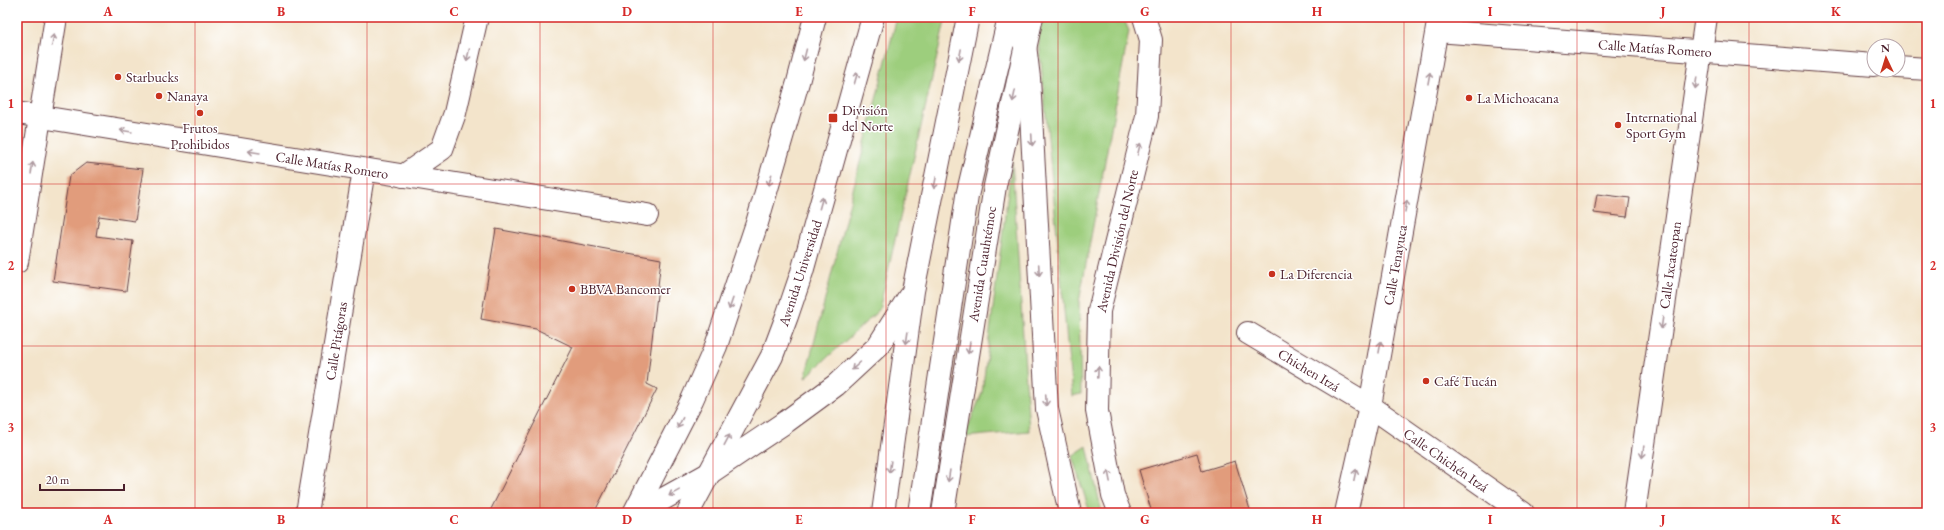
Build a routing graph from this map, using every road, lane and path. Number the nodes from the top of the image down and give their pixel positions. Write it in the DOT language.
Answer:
graph roads {
  1 [pos="56,17"];
  2 [pos="477,17"];
  3 [pos="815,17"];
  4 [pos="873,17"];
  5 [pos="968,17"];
  6 [pos="1010,17"];
  7 [pos="1032,17"];
  8 [pos="1144,17"];
  9 [pos="1161,17"];
  10 [pos="1706,17"];
  11 [pos="1438,24"];
  12 [pos="1151,40"];
  13 [pos="1025,45"];
  14 [pos="1700,52"];
  15 [pos="1866,64"];
  16 [pos="1906,68"];
  17 [pos="1927,69"];
  18 [pos="17,113"];
  19 [pos="40,117"];
  20 [pos="364,170"];
  21 [pos="403,176"];
  22 [pos="648,215"];
  23 [pos="17,262"];
  24 [pos="913,291"];
  25 [pos="1248,334"];
  26 [pos="1370,406"];
  27 [pos="708,474"];
  28 [pos="307,513"];
  29 [pos="634,513"];
  30 [pos="638,513"];
  31 [pos="688,513"];
  32 [pos="883,513"];
  33 [pos="919,513"];
  34 [pos="943,513"];
  35 [pos="1070,513"];
  36 [pos="1120,513"];
  37 [pos="1346,513"];
  38 [pos="1523,513"];
  39 [pos="1634,513"];
  19 -- 1 [label="main road, one-way"];
  2 -- 21 [label="main road, one-way"];
  3 -- 29 [label="main road, one-way"];
  27 -- 4 [label="main road, Avenida Universidad, one-way"];
  5 -- 24 [label="main road, one-way"];
  6 -- 13 [label="main road"];
  6 -- 33 [label="main road"];
  7 -- 13 [label="main road, Avenida Cuauhtémoc"];
  8 -- 12 [label="main road, Avenida División del Norte"];
  9 -- 12 [label="main road"];
  10 -- 14 [label="main road, Calle Ixcateopan"];
  11 -- 14 [label="main road, Calle Matías Romero"];
  26 -- 11 [label="main road, Calle Tenayuca, one-way"];
  36 -- 12 [label="main road, Avenida División del Norte, one-way"];
  13 -- 34 [label="main road, Avenida Cuauhtémoc, one-way"];
  13 -- 35 [label="main road, one-way"];
  14 -- 15 [label="main road, Calle Matías Romero"];
  14 -- 39 [label="main road, Calle Ixcateopan, one-way"];
  16 -- 17 [label="main road"];
  18 -- 19 [label="main road, Calle Matías Romero"];
  20 -- 19 [label="main road, Calle Matías Romero, one-way"];
  23 -- 19 [label="main road, one-way"];
  20 -- 21 [label="main road, Calle Matías Romero"];
  20 -- 28 [label="main road, Calle Pitágoras"];
  21 -- 22 [label="main road, Calle Matías Romero"];
  24 -- 27 [label="main road, one-way"];
  24 -- 32 [label="main road, one-way"];
  25 -- 26 [label="main road, Chichen Itzá"];
  37 -- 26 [label="main road, Calle Tenayuca, one-way"];
  26 -- 38 [label="main road, Calle Chichén Itzá"];
  27 -- 30 [label="main road, one-way"];
  27 -- 31 [label="main road, Avenida Universidad"];
}
